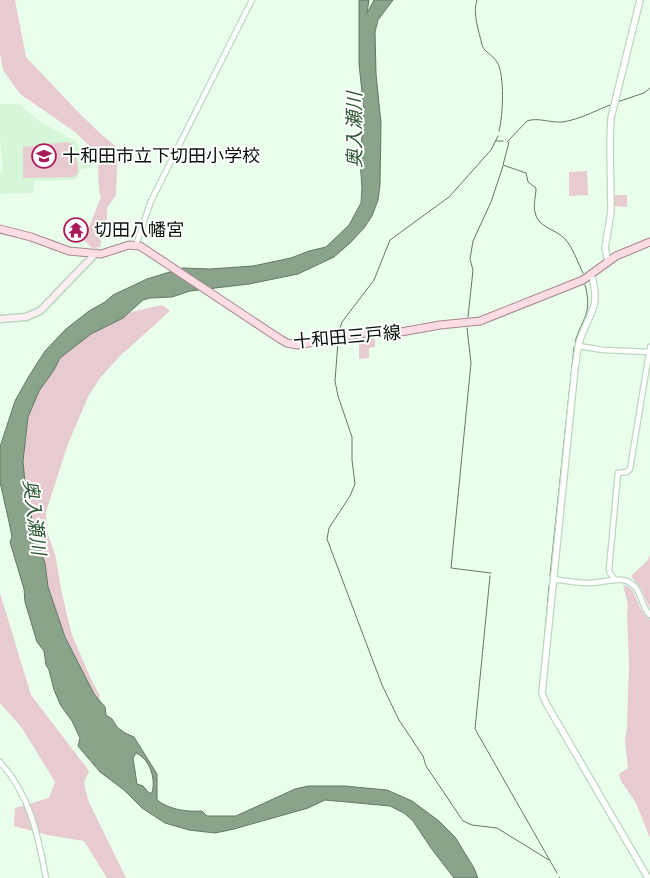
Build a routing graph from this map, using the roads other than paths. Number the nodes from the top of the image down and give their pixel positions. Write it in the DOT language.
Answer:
graph roads {
  1 [pos="252,0"];
  2 [pos="640,0"];
  3 [pos="0,229"];
  4 [pos="650,242"];
  5 [pos="136,245"];
  6 [pos="96,254"];
  7 [pos="608,262"];
  8 [pos="592,274"];
  9 [pos="0,319"];
  10 [pos="579,346"];
  11 [pos="650,347"];
  12 [pos="650,352"];
  13 [pos="553,579"];
  14 [pos="614,579"];
  15 [pos="650,615"];
  16 [pos="0,762"];
  17 [pos="46,878"];
  18 [pos="648,878"];
  1 -- 5 [label="street"];
  2 -- 7 [label="street"];
  3 -- 6 [label="main road"];
  4 -- 7 [label="main road, 十和田三戸線"];
  5 -- 6 [label="main road"];
  5 -- 8 [label="main road, 十和田三戸線"];
  6 -- 9 [label="main road"];
  7 -- 8 [label="main road, 十和田三戸線"];
  8 -- 10 [label="street"];
  10 -- 12 [label="street"];
  10 -- 13 [label="street"];
  11 -- 12 [label="street"];
  12 -- 14 [label="street"];
  13 -- 14 [label="street"];
  13 -- 18 [label="street"];
  14 -- 15 [label="street"];
  16 -- 17 [label="street"];
}
